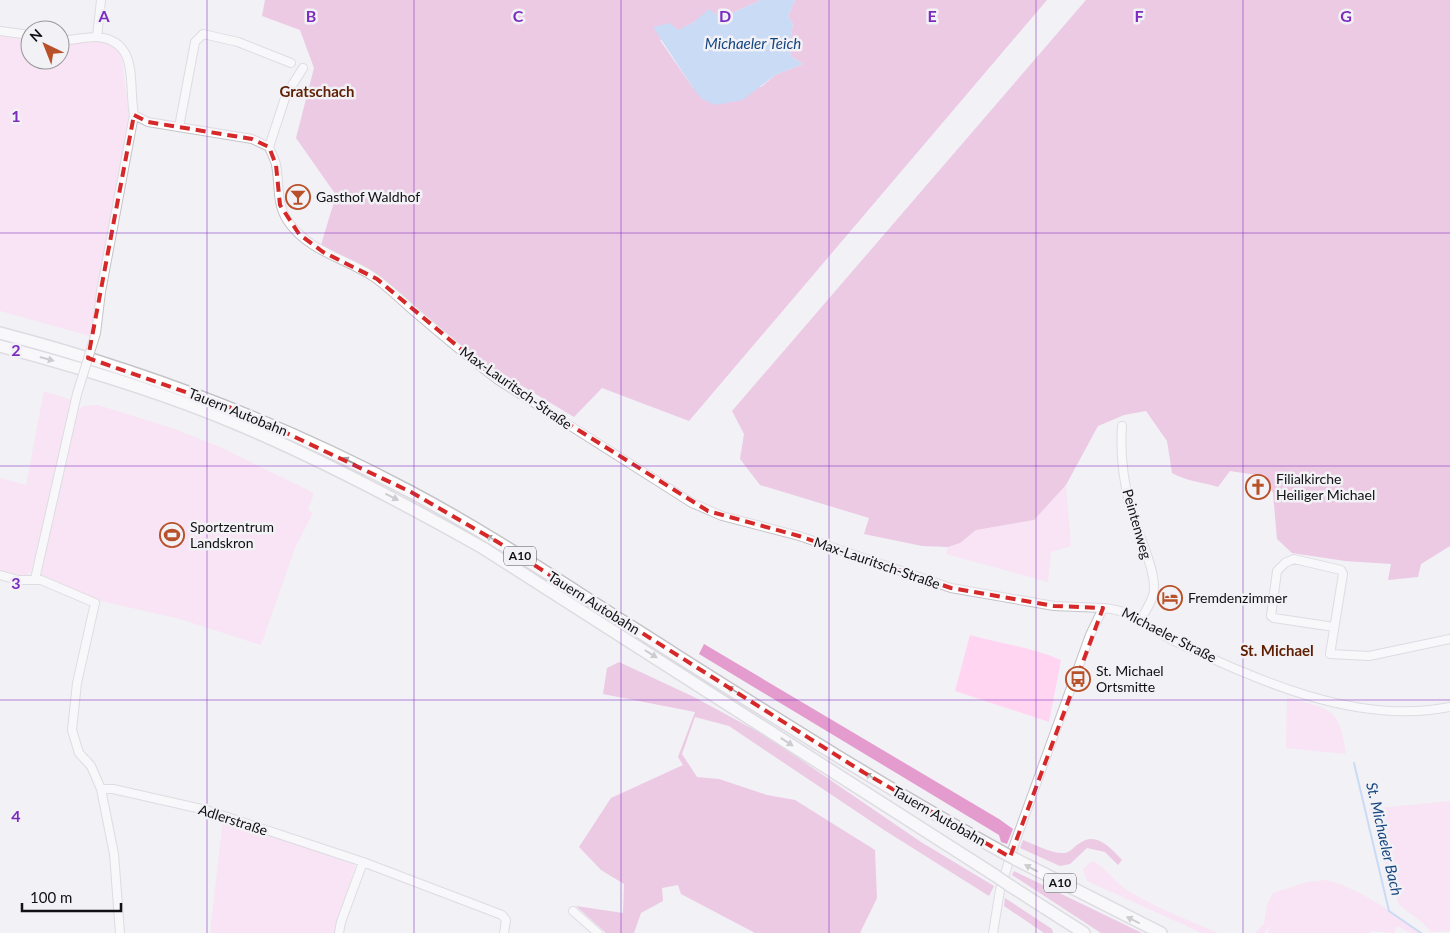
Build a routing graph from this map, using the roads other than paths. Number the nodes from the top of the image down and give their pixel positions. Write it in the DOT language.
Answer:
graph roads {
  1 [pos="101,0"];
  2 [pos="0,31"];
  3 [pos="20,34"];
  4 [pos="97,37"];
  5 [pos="70,39"];
  6 [pos="291,63"];
  7 [pos="303,68"];
  8 [pos="134,115"];
  9 [pos="180,127"];
  10 [pos="269,147"];
  11 [pos="0,333"];
  12 [pos="0,346"];
  13 [pos="1122,426"];
  14 [pos="0,575"];
  15 [pos="35,579"];
  16 [pos="1103,608"];
  17 [pos="1141,619"];
  18 [pos="1334,627"];
  19 [pos="1450,639"];
  20 [pos="1450,707"];
  21 [pos="101,789"];
  22 [pos="363,862"];
  23 [pos="573,911"];
  24 [pos="120,933"];
  25 [pos="339,933"];
  26 [pos="504,933"];
  27 [pos="598,933"];
  28 [pos="993,933"];
  29 [pos="1084,933"];
  30 [pos="1161,933"];
  1 -- 4 [label="street"];
  2 -- 3 [label="street"];
  4 -- 5 [label="street"];
  4 -- 8 [label="street"];
  6 -- 9 [label="street"];
  7 -- 10 [label="street"];
  8 -- 9 [label="street"];
  8 -- 15 [label="street, bridge"];
  9 -- 10 [label="street"];
  10 -- 16 [label="street, Max-Lauritsch-Straße"];
  30 -- 11 [label="highway, Tauern Autobahn / A10, one-way, bridge"];
  12 -- 29 [label="highway, Tauern Autobahn / A10, one-way, bridge"];
  13 -- 17 [label="street, Peintenweg"];
  14 -- 15 [label="street"];
  15 -- 21 [label="street"];
  16 -- 17 [label="street, Michaeler Straße"];
  16 -- 28 [label="street, Michaeler Straße"];
  17 -- 20 [label="street, Michaeler Straße"];
  18 -- 18 [label="street"];
  18 -- 19 [label="street"];
  21 -- 22 [label="street, Adlerstraße"];
  21 -- 24 [label="street"];
  22 -- 25 [label="street"];
  22 -- 26 [label="street, Adlerstraße"];
  23 -- 27 [label="street"];
}
